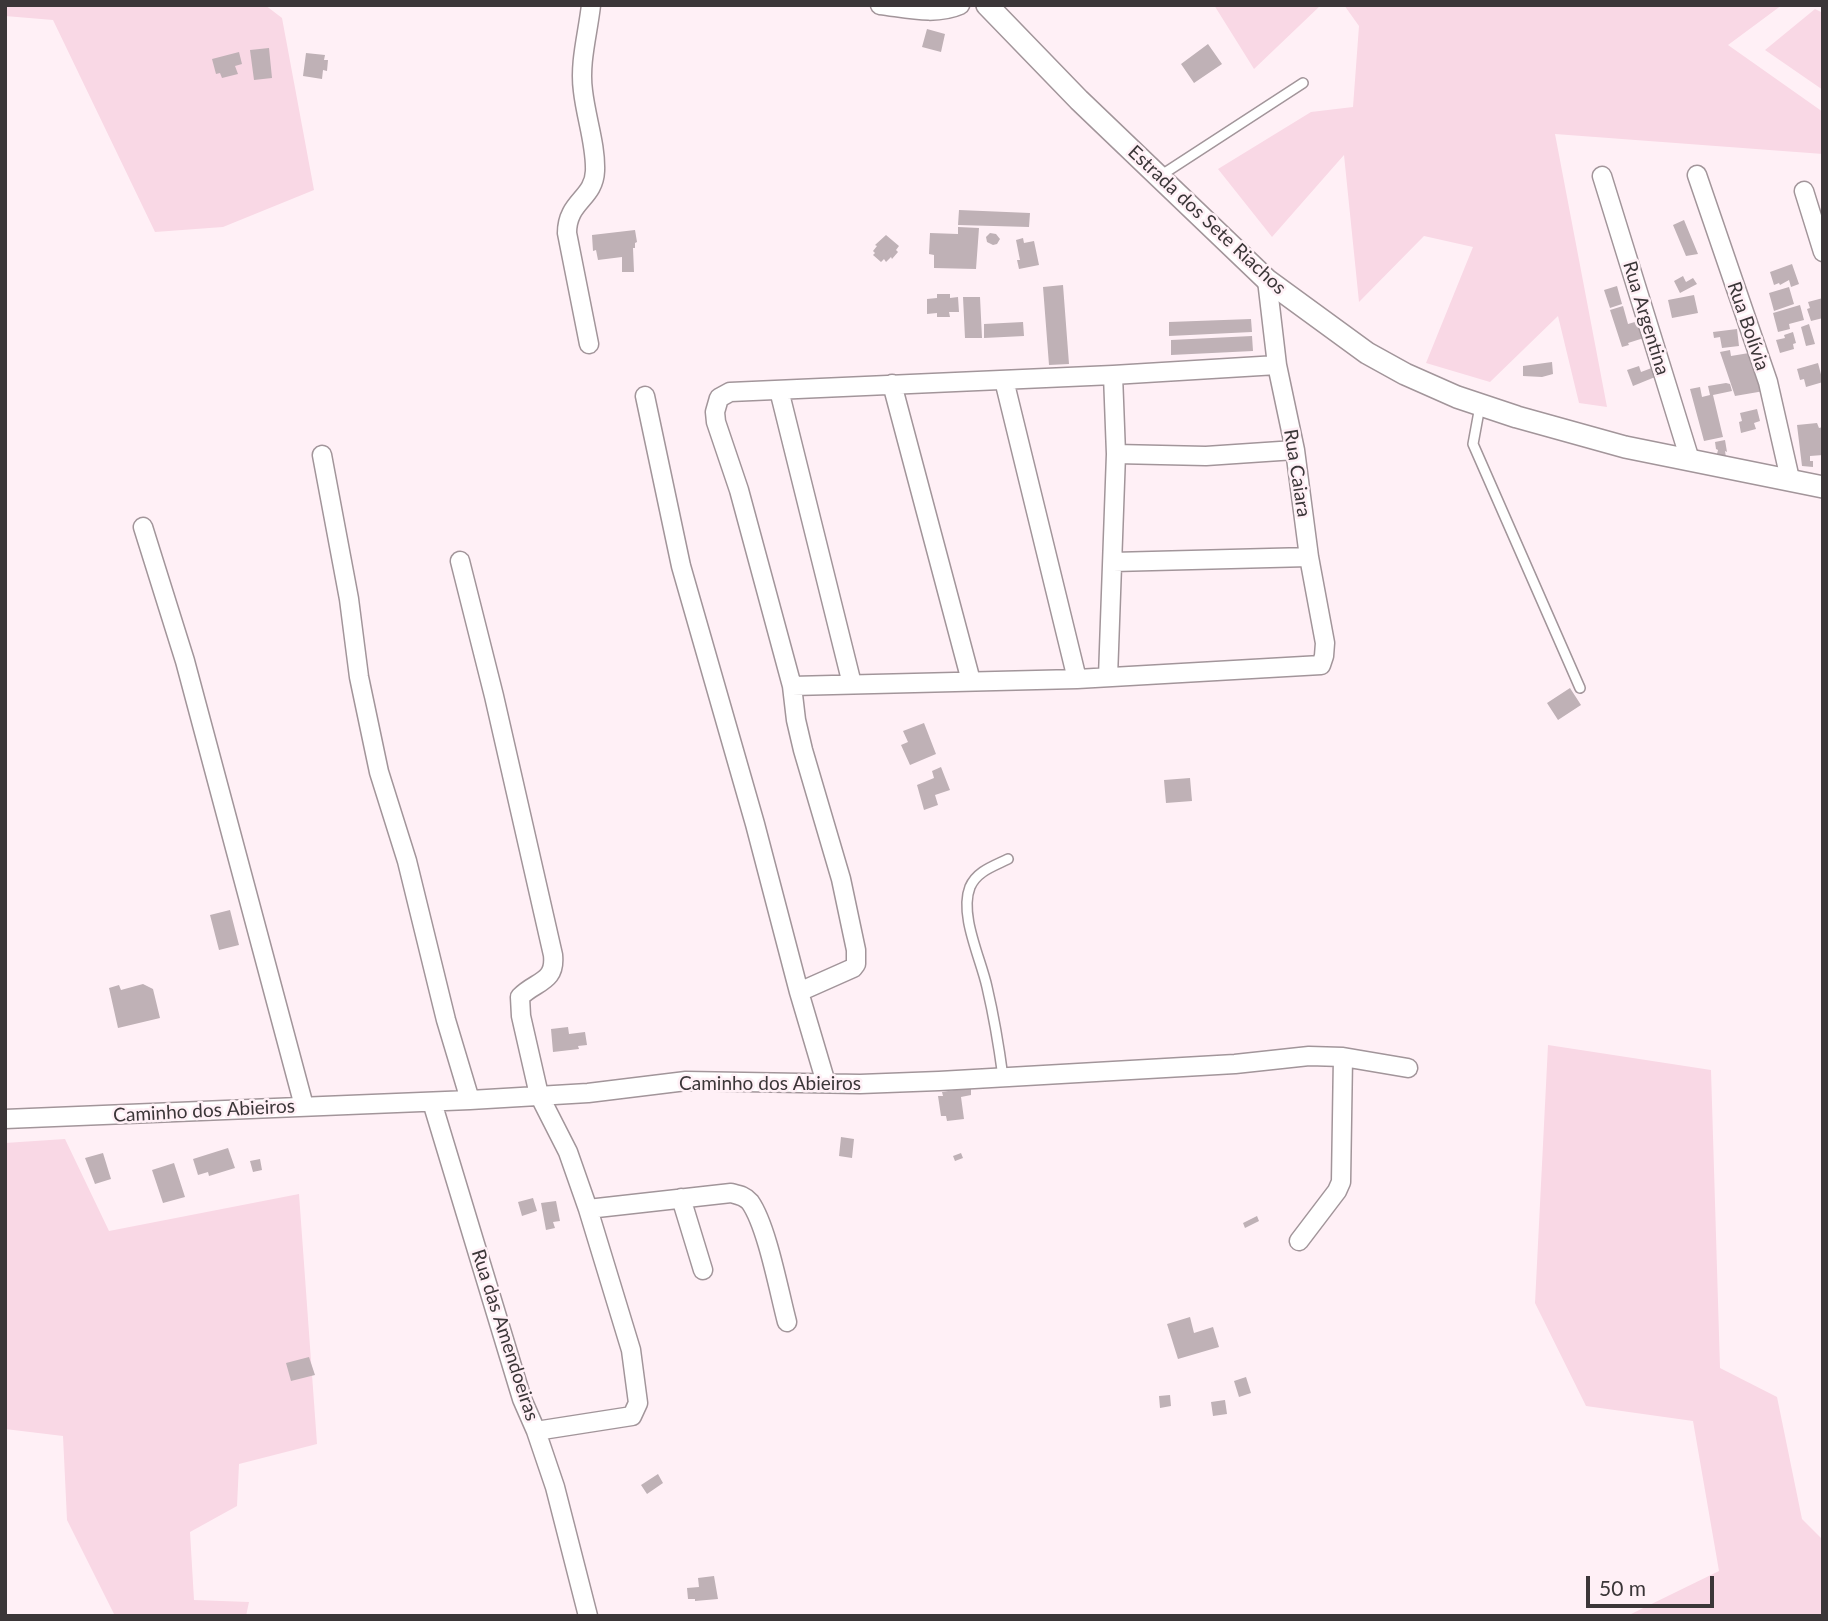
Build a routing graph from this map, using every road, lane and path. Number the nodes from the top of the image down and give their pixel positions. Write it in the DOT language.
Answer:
graph roads {
  1 [pos="591,5"];
  2 [pos="880,5"];
  3 [pos="960,5"];
  4 [pos="987,5"];
  5 [pos="1303,83"];
  6 [pos="1697,175"];
  7 [pos="1160,176"];
  8 [pos="1602,176"];
  9 [pos="1804,191"];
  10 [pos="1823,252"];
  11 [pos="1267,280"];
  12 [pos="589,344"];
  13 [pos="1277,365"];
  14 [pos="1113,375"];
  15 [pos="1004,380"];
  16 [pos="892,384"];
  17 [pos="779,390"];
  18 [pos="645,396"];
  19 [pos="1481,405"];
  20 [pos="1295,450"];
  21 [pos="1116,454"];
  22 [pos="322,455"];
  23 [pos="1690,460"];
  24 [pos="1790,479"];
  25 [pos="1823,487"];
  26 [pos="143,527"];
  27 [pos="1309,557"];
  28 [pos="460,561"];
  29 [pos="1113,562"];
  30 [pos="1108,677"];
  31 [pos="1077,678"];
  32 [pos="971,681"];
  33 [pos="852,684"];
  34 [pos="792,686"];
  35 [pos="1580,688"];
  36 [pos="1009,859"];
  37 [pos="799,992"];
  38 [pos="1343,1057"];
  39 [pos="1408,1068"];
  40 [pos="1003,1077"];
  41 [pos="826,1083"];
  42 [pos="539,1095"];
  43 [pos="470,1100"];
  44 [pos="432,1102"];
  45 [pos="304,1106"];
  46 [pos="5,1119"];
  47 [pos="681,1198"];
  48 [pos="588,1209"];
  49 [pos="1299,1241"];
  50 [pos="703,1270"];
  51 [pos="787,1322"];
  52 [pos="536,1431"];
  53 [pos="588,1616"];
  1 -- 12 [label="street"];
  2 -- 3 [label="street"];
  4 -- 7 [label="street, Estrada dos Sete Riachos"];
  5 -- 7 [label="lane"];
  6 -- 24 [label="street, Rua Bolívia"];
  7 -- 11 [label="street, Estrada dos Sete Riachos"];
  8 -- 23 [label="street, Rua Argentina"];
  9 -- 10 [label="street"];
  11 -- 13 [label="street, Rua Caiara"];
  11 -- 19 [label="street, Estrada dos Sete Riachos"];
  13 -- 14 [label="street"];
  13 -- 20 [label="street, Rua Caiara"];
  14 -- 15 [label="street"];
  14 -- 21 [label="street"];
  15 -- 16 [label="street"];
  15 -- 31 [label="street"];
  16 -- 17 [label="street"];
  16 -- 32 [label="street"];
  17 -- 33 [label="street"];
  17 -- 34 [label="street"];
  18 -- 37 [label="street"];
  19 -- 23 [label="street, Estrada dos Sete Riachos"];
  19 -- 35 [label="lane"];
  20 -- 21 [label="street"];
  20 -- 27 [label="street, Rua Caiara"];
  21 -- 29 [label="street"];
  22 -- 43 [label="street"];
  23 -- 24 [label="street, Estrada dos Sete Riachos"];
  24 -- 25 [label="street, Estrada dos Sete Riachos"];
  26 -- 45 [label="street"];
  27 -- 29 [label="street"];
  27 -- 30 [label="street, Rua Caiara"];
  28 -- 42 [label="street, Rua das Amendoeiras"];
  29 -- 30 [label="street"];
  30 -- 31 [label="street"];
  31 -- 32 [label="street"];
  32 -- 33 [label="street"];
  33 -- 34 [label="street"];
  34 -- 37 [label="street"];
  36 -- 40 [label="lane"];
  37 -- 41 [label="street"];
  38 -- 39 [label="street, Caminho dos Abieiros"];
  38 -- 40 [label="street, Caminho dos Abieiros"];
  38 -- 49 [label="street"];
  40 -- 41 [label="street, Caminho dos Abieiros"];
  41 -- 42 [label="street, Caminho dos Abieiros"];
  42 -- 43 [label="street, Caminho dos Abieiros"];
  42 -- 48 [label="street, Rua das Amendoeiras"];
  43 -- 44 [label="street, Caminho dos Abieiros"];
  44 -- 45 [label="street, Caminho dos Abieiros"];
  44 -- 52 [label="street, Rua das Amendoeiras"];
  45 -- 46 [label="street, Caminho dos Abieiros"];
  47 -- 48 [label="street"];
  47 -- 50 [label="street"];
  47 -- 51 [label="street"];
  48 -- 52 [label="street, Rua das Amendoeiras"];
  52 -- 53 [label="street"];
}
